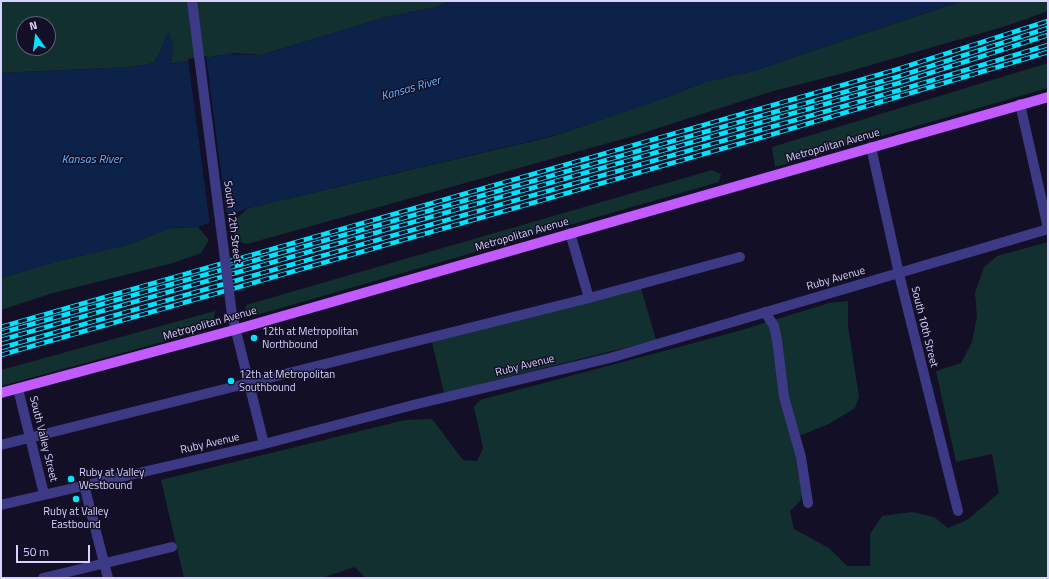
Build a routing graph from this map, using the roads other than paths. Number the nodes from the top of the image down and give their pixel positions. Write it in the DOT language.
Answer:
graph roads {
  1 [pos="192,1"];
  2 [pos="1048,97"];
  3 [pos="1020,104"];
  4 [pos="872,148"];
  5 [pos="1048,229"];
  6 [pos="570,233"];
  7 [pos="740,257"];
  8 [pos="899,274"];
  9 [pos="589,298"];
  10 [pos="766,312"];
  11 [pos="234,330"];
  12 [pos="248,384"];
  13 [pos="18,389"];
  14 [pos="1,394"];
  15 [pos="30,438"];
  16 [pos="264,444"];
  17 [pos="1,445"];
  18 [pos="84,485"];
  19 [pos="44,494"];
  20 [pos="808,502"];
  21 [pos="1,505"];
  22 [pos="958,512"];
  23 [pos="172,547"];
  24 [pos="105,564"];
  25 [pos="43,578"];
  26 [pos="108,578"];
  1 -- 11 [label="street, South 12th Street, bridge"];
  2 -- 3 [label="main road, Metropolitan Avenue"];
  3 -- 4 [label="main road, Metropolitan Avenue"];
  3 -- 5 [label="street"];
  4 -- 6 [label="main road, Metropolitan Avenue"];
  4 -- 8 [label="street, South 10th Street"];
  5 -- 8 [label="street, Ruby Avenue"];
  6 -- 9 [label="street"];
  6 -- 11 [label="main road, Metropolitan Avenue"];
  7 -- 9 [label="street"];
  8 -- 10 [label="street, Ruby Avenue"];
  8 -- 22 [label="street, South 10th Street"];
  9 -- 12 [label="street"];
  10 -- 16 [label="street, Ruby Avenue"];
  10 -- 20 [label="street"];
  11 -- 12 [label="street, South 12th Street"];
  11 -- 13 [label="main road, Metropolitan Avenue"];
  12 -- 15 [label="street"];
  12 -- 16 [label="street, South 12th Street"];
  13 -- 14 [label="main road, Metropolitan Avenue"];
  13 -- 15 [label="street, South Valley Street"];
  15 -- 17 [label="street"];
  15 -- 19 [label="street, South Valley Street"];
  16 -- 18 [label="street, Ruby Avenue"];
  18 -- 19 [label="street, Ruby Avenue"];
  18 -- 24 [label="street"];
  19 -- 21 [label="street, Ruby Avenue"];
  23 -- 24 [label="street"];
  24 -- 25 [label="street"];
  24 -- 26 [label="street"];
}
